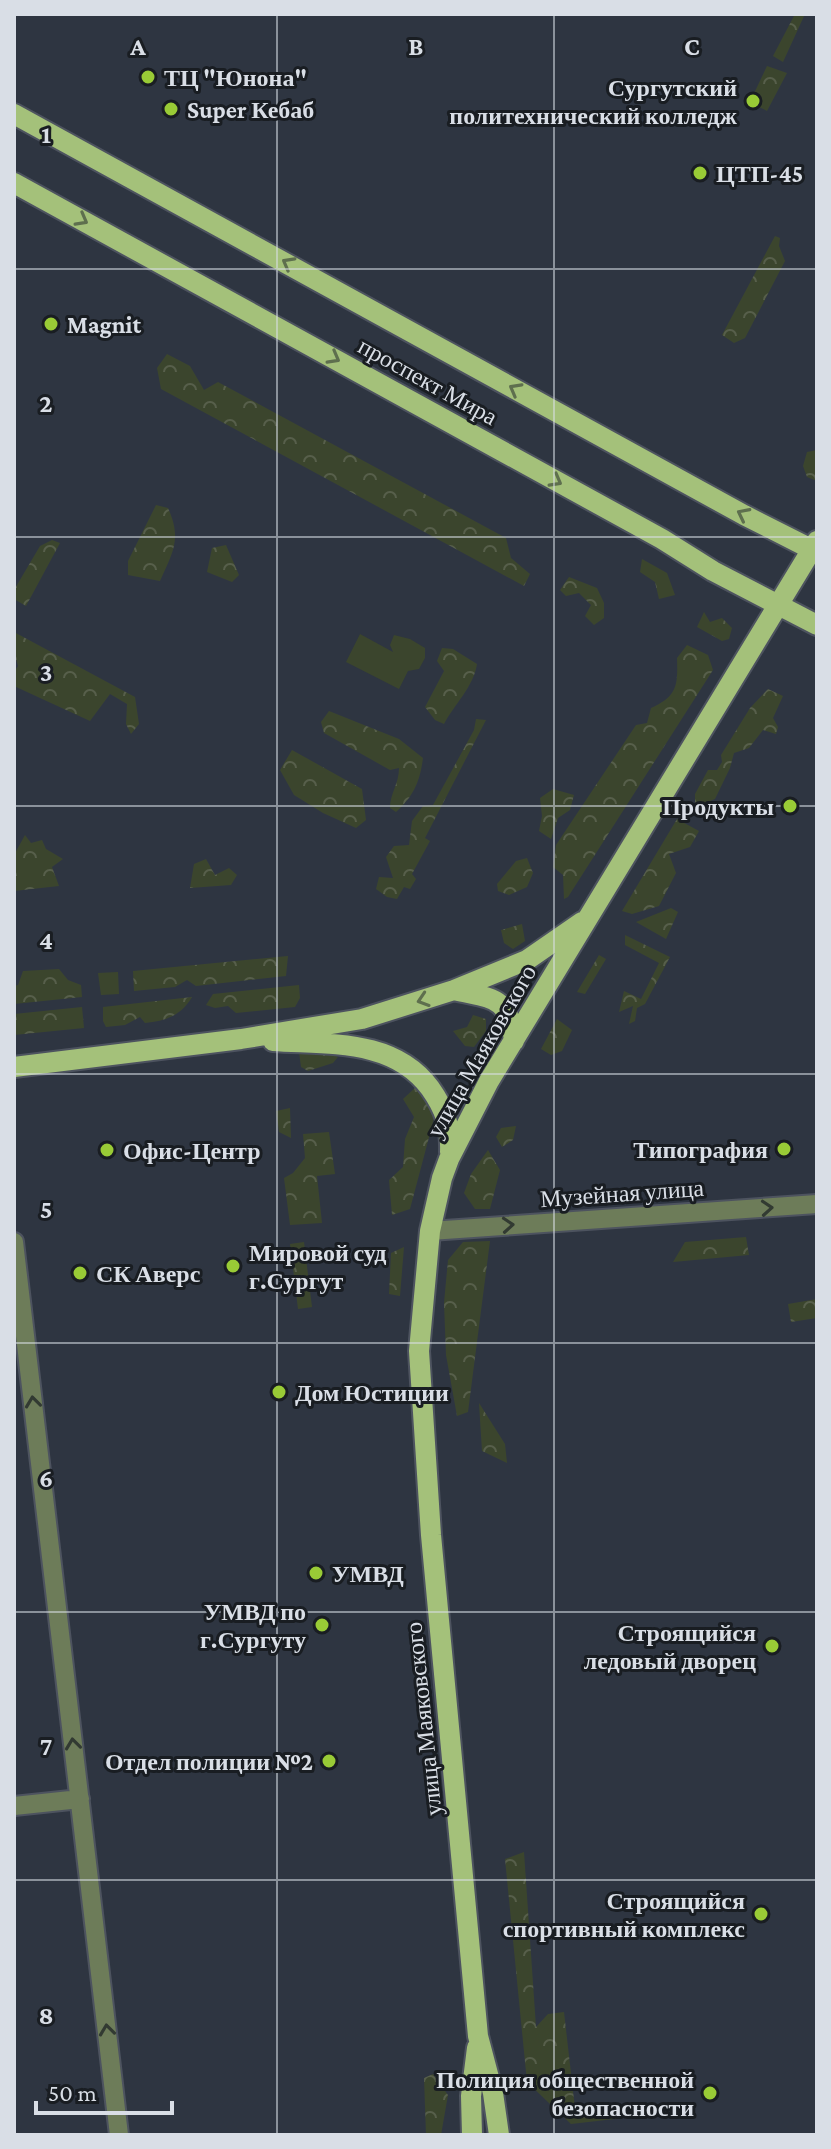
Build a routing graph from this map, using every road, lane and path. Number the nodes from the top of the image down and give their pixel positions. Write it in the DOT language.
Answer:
graph roads {
  1 [pos="14,114"];
  2 [pos="14,183"];
  3 [pos="815,547"];
  4 [pos="780,603"];
  5 [pos="817,625"];
  6 [pos="591,915"];
  7 [pos="454,990"];
  8 [pos="241,1039"];
  9 [pos="514,1041"];
  10 [pos="14,1067"];
  11 [pos="449,1159"];
  12 [pos="817,1204"];
  13 [pos="430,1231"];
  14 [pos="14,1242"];
  15 [pos="80,1799"];
  16 [pos="14,1806"];
  17 [pos="478,2036"];
  18 [pos="119,2135"];
  19 [pos="472,2135"];
  20 [pos="499,2135"];
  3 -- 1 [label="main road, проспект Мира, one-way"];
  2 -- 4 [label="main road, проспект Мира, one-way"];
  3 -- 4 [label="main road, улица Маяковского"];
  4 -- 5 [label="main road, проспект Мира"];
  4 -- 6 [label="main road, улица Маяковского"];
  6 -- 7 [label="main road"];
  6 -- 9 [label="main road, улица Маяковского"];
  7 -- 8 [label="main road, one-way"];
  7 -- 9 [label="main road"];
  8 -- 10 [label="main road"];
  8 -- 11 [label="main road"];
  9 -- 11 [label="main road, улица Маяковского"];
  11 -- 13 [label="main road, улица Маяковского"];
  13 -- 12 [label="street, Музейная улица, one-way"];
  13 -- 17 [label="main road, улица Маяковского"];
  15 -- 14 [label="street, one-way"];
  15 -- 16 [label="street"];
  18 -- 15 [label="street, one-way"];
  17 -- 19 [label="main road, улица Маяковского"];
  17 -- 20 [label="main road, улица Маяковского"];
}
